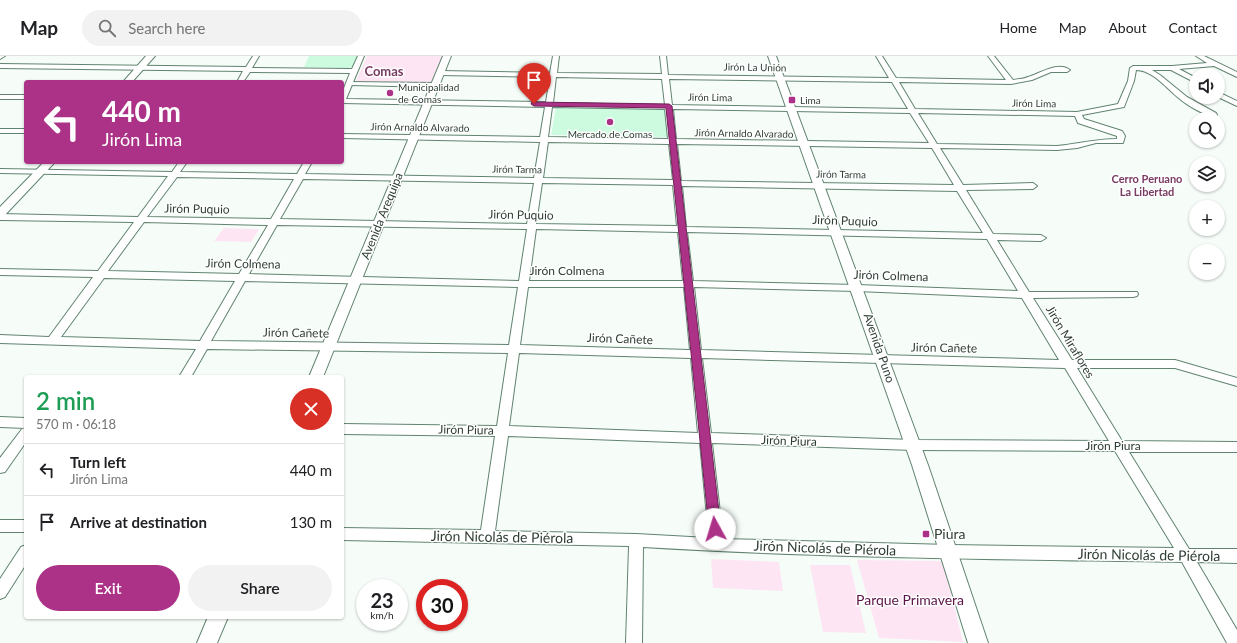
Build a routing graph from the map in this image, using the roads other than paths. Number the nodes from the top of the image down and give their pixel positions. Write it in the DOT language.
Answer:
graph roads {
  1 [pos="151,56"];
  2 [pos="256,56"];
  3 [pos="361,56"];
  4 [pos="447,56"];
  5 [pos="556,56"];
  6 [pos="663,56"];
  7 [pos="772,56"];
  8 [pos="879,56"];
  9 [pos="991,56"];
  10 [pos="1202,56"];
  11 [pos="1215,64"];
  12 [pos="0,66"];
  13 [pos="1141,67"];
  14 [pos="140,68"];
  15 [pos="1172,68"];
  16 [pos="247,70"];
  17 [pos="1067,70"];
  18 [pos="355,71"];
  19 [pos="440,73"];
  20 [pos="554,74"];
  21 [pos="665,75"];
  22 [pos="1237,75"];
  23 [pos="1189,77"];
  24 [pos="780,78"];
  25 [pos="129,80"];
  26 [pos="241,80"];
  27 [pos="894,80"];
  28 [pos="1011,82"];
  29 [pos="350,83"];
  30 [pos="435,85"];
  31 [pos="344,96"];
  32 [pos="0,97"];
  33 [pos="24,97"];
  34 [pos="1225,98"];
  35 [pos="344,101"];
  36 [pos="428,103"];
  37 [pos="549,104"];
  38 [pos="1237,104"];
  39 [pos="669,106"];
  40 [pos="791,109"];
  41 [pos="912,110"];
  42 [pos="1208,112"];
  43 [pos="1077,114"];
  44 [pos="0,131"];
  45 [pos="24,131"];
  46 [pos="344,136"];
  47 [pos="414,137"];
  48 [pos="544,139"];
  49 [pos="672,142"];
  50 [pos="804,144"];
  51 [pos="935,146"];
  52 [pos="48,164"];
  53 [pos="181,164"];
  54 [pos="307,164"];
  55 [pos="0,171"];
  56 [pos="41,171"];
  57 [pos="174,174"];
  58 [pos="301,176"];
  59 [pos="397,178"];
  60 [pos="538,180"];
  61 [pos="677,182"];
  62 [pos="819,185"];
  63 [pos="1033,186"];
  64 [pos="960,188"];
  65 [pos="0,215"];
  66 [pos="141,220"];
  67 [pos="274,223"];
  68 [pos="378,224"];
  69 [pos="532,227"];
  70 [pos="682,229"];
  71 [pos="837,232"];
  72 [pos="991,237"];
  73 [pos="1041,238"];
  74 [pos="0,272"];
  75 [pos="102,274"];
  76 [pos="242,277"];
  77 [pos="356,280"];
  78 [pos="523,284"];
  79 [pos="688,284"];
  80 [pos="857,288"];
  81 [pos="1133,294"];
  82 [pos="1026,295"];
  83 [pos="0,339"];
  84 [pos="52,341"];
  85 [pos="203,345"];
  86 [pos="328,347"];
  87 [pos="514,349"];
  88 [pos="696,354"];
  89 [pos="882,359"];
  90 [pos="1068,364"];
  91 [pos="186,375"];
  92 [pos="317,375"];
  93 [pos="1237,382"];
  94 [pos="0,422"];
  95 [pos="24,422"];
  96 [pos="344,429"];
  97 [pos="502,431"];
  98 [pos="24,436"];
  99 [pos="705,438"];
  100 [pos="913,445"];
  101 [pos="1119,446"];
  102 [pos="1237,447"];
  103 [pos="0,468"];
  104 [pos="0,526"];
  105 [pos="24,526"];
  106 [pos="344,534"];
  107 [pos="487,536"];
  108 [pos="636,540"];
  109 [pos="717,544"];
  110 [pos="950,552"];
  111 [pos="24,555"];
  112 [pos="1186,556"];
  113 [pos="1237,556"];
  114 [pos="0,592"];
  115 [pos="217,619"];
  116 [pos="207,643"];
  117 [pos="634,643"];
  118 [pos="978,643"];
  119 [pos="1236,643"];
  1 -- 14 [label="street"];
  2 -- 16 [label="street"];
  3 -- 18 [label="street"];
  4 -- 19 [label="street, Avenida Arequipa"];
  5 -- 20 [label="street"];
  6 -- 21 [label="street"];
  7 -- 24 [label="street, Avenida Puno"];
  8 -- 27 [label="street, Jirón Miraflores"];
  9 -- 28 [label="street"];
  10 -- 11 [label="street"];
  11 -- 15 [label="street"];
  11 -- 22 [label="street"];
  12 -- 14 [label="street"];
  13 -- 15 [label="street"];
  13 -- 42 [label="street"];
  13 -- 43 [label="street, Jirón Lima"];
  14 -- 16 [label="street"];
  14 -- 25 [label="street"];
  15 -- 23 [label="street"];
  16 -- 18 [label="street"];
  16 -- 26 [label="street"];
  17 -- 28 [label="street, Jirón La Unión"];
  18 -- 29 [label="street"];
  19 -- 20 [label="street, Jirón La Unión"];
  19 -- 30 [label="street, Avenida Arequipa"];
  20 -- 21 [label="street, Jirón La Unión"];
  20 -- 37 [label="street"];
  21 -- 24 [label="street, Jirón La Unión"];
  21 -- 39 [label="street"];
  24 -- 27 [label="street, Jirón La Unión"];
  24 -- 40 [label="street, Avenida Puno"];
  27 -- 28 [label="street, Jirón La Unión"];
  27 -- 41 [label="street, Jirón Miraflores"];
  29 -- 30 [label="street"];
  29 -- 31 [label="street"];
  30 -- 36 [label="street, Avenida Arequipa"];
  32 -- 33 [label="street"];
  34 -- 38 [label="street"];
  35 -- 36 [label="street, Jirón Lima"];
  36 -- 37 [label="street, Jirón Lima"];
  36 -- 47 [label="street, Avenida Arequipa"];
  37 -- 39 [label="street, Jirón Lima"];
  37 -- 48 [label="street"];
  39 -- 40 [label="street, Jirón Lima"];
  39 -- 49 [label="street"];
  40 -- 41 [label="street, Jirón Lima"];
  40 -- 50 [label="street, Avenida Puno"];
  41 -- 43 [label="street, Jirón Lima"];
  41 -- 51 [label="street, Jirón Miraflores"];
  43 -- 51 [label="street, Jirón Arnaldo Alvarado"];
  44 -- 45 [label="street"];
  46 -- 47 [label="street, Jirón Arnaldo Alvarado"];
  47 -- 48 [label="street, Jirón Arnaldo Alvarado"];
  47 -- 59 [label="street, Avenida Arequipa"];
  48 -- 49 [label="street, Jirón Arnaldo Alvarado"];
  48 -- 60 [label="street"];
  49 -- 50 [label="street, Jirón Arnaldo Alvarado"];
  49 -- 61 [label="street"];
  50 -- 51 [label="street, Jirón Arnaldo Alvarado"];
  50 -- 62 [label="street, Avenida Puno"];
  51 -- 64 [label="street, Jirón Miraflores"];
  52 -- 56 [label="street"];
  53 -- 57 [label="street"];
  54 -- 58 [label="street"];
  55 -- 56 [label="street, Jirón Tarma"];
  56 -- 57 [label="street, Jirón Tarma"];
  56 -- 65 [label="street"];
  57 -- 58 [label="street, Jirón Tarma"];
  57 -- 66 [label="street"];
  58 -- 59 [label="street, Jirón Tarma"];
  58 -- 67 [label="street"];
  59 -- 60 [label="street, Jirón Tarma"];
  59 -- 68 [label="street, Avenida Arequipa"];
  60 -- 61 [label="street, Jirón Tarma"];
  60 -- 69 [label="street"];
  61 -- 62 [label="street, Jirón Tarma"];
  61 -- 70 [label="street"];
  62 -- 64 [label="street, Jirón Tarma"];
  62 -- 71 [label="street, Avenida Puno"];
  63 -- 64 [label="street, Jirón Tarma"];
  64 -- 72 [label="street, Jirón Miraflores"];
  65 -- 66 [label="street, Jirón Puquio"];
  66 -- 67 [label="street, Jirón Puquio"];
  66 -- 75 [label="street"];
  67 -- 68 [label="street, Jirón Puquio"];
  67 -- 76 [label="street"];
  68 -- 69 [label="street, Jirón Puquio"];
  68 -- 77 [label="street, Avenida Arequipa"];
  69 -- 70 [label="street, Jirón Puquio"];
  69 -- 78 [label="street"];
  70 -- 71 [label="street, Jirón Puquio"];
  70 -- 79 [label="street"];
  71 -- 72 [label="street, Jirón Puquio"];
  71 -- 80 [label="street, Avenida Puno"];
  72 -- 73 [label="street, Jirón Puquio"];
  72 -- 82 [label="street, Jirón Miraflores"];
  74 -- 75 [label="street, Jirón Colmena"];
  75 -- 76 [label="street, Jirón Colmena"];
  75 -- 84 [label="street"];
  76 -- 77 [label="street, Jirón Colmena"];
  76 -- 85 [label="street"];
  77 -- 78 [label="street, Jirón Colmena"];
  77 -- 86 [label="street, Avenida Arequipa"];
  78 -- 79 [label="street, Jirón Colmena"];
  78 -- 87 [label="street"];
  79 -- 80 [label="street, Jirón Colmena"];
  79 -- 88 [label="street"];
  80 -- 82 [label="street, Jirón Colmena"];
  80 -- 89 [label="street, Avenida Puno"];
  81 -- 82 [label="street, Jirón Colmena"];
  82 -- 90 [label="street, Jirón Miraflores"];
  83 -- 84 [label="street, Jirón Cañete"];
  84 -- 85 [label="street, Jirón Cañete"];
  85 -- 86 [label="street, Jirón Cañete"];
  85 -- 91 [label="street"];
  86 -- 87 [label="street, Jirón Cañete"];
  86 -- 92 [label="street, Avenida Arequipa"];
  87 -- 88 [label="street, Jirón Cañete"];
  87 -- 97 [label="street"];
  88 -- 89 [label="street, Jirón Cañete"];
  88 -- 99 [label="street"];
  89 -- 90 [label="street, Jirón Cañete"];
  89 -- 100 [label="street, Avenida Puno"];
  90 -- 93 [label="street, Jirón Cañete"];
  90 -- 101 [label="street, Jirón Miraflores"];
  94 -- 95 [label="street"];
  96 -- 97 [label="street, Jirón Piura"];
  97 -- 99 [label="street, Jirón Piura"];
  97 -- 107 [label="street"];
  98 -- 103 [label="street"];
  99 -- 100 [label="street, Jirón Piura"];
  99 -- 109 [label="street"];
  100 -- 101 [label="street, Jirón Piura"];
  100 -- 110 [label="street, Avenida Puno"];
  101 -- 102 [label="street, Jirón Piura"];
  101 -- 112 [label="street, Jirón Miraflores"];
  104 -- 105 [label="street"];
  106 -- 107 [label="street, Jirón Nicolás de Piérola"];
  107 -- 108 [label="street, Jirón Nicolás de Piérola"];
  108 -- 109 [label="street, Jirón Nicolás de Piérola"];
  108 -- 117 [label="street"];
  109 -- 110 [label="street, Jirón Nicolás de Piérola"];
  110 -- 112 [label="street, Jirón Nicolás de Piérola"];
  110 -- 118 [label="street, Avenida Puno"];
  111 -- 114 [label="street"];
  112 -- 113 [label="street, Jirón Nicolás de Piérola"];
  112 -- 119 [label="street, Jirón Miraflores"];
  115 -- 116 [label="street"];
}
